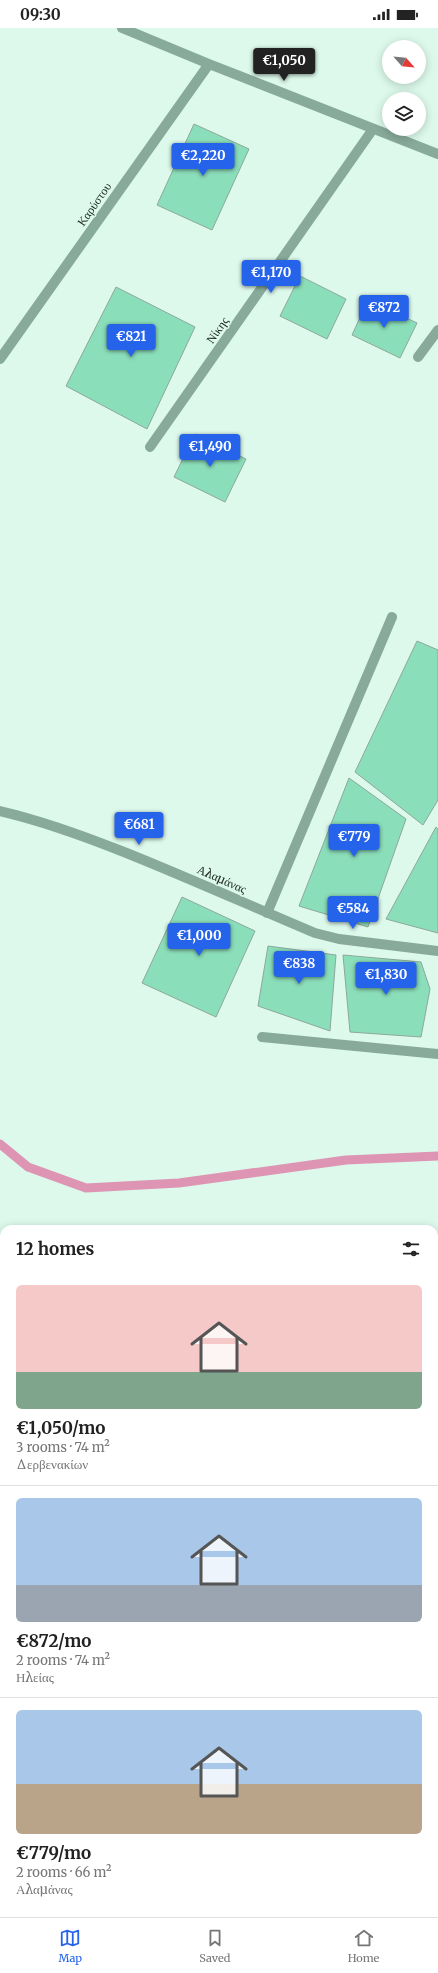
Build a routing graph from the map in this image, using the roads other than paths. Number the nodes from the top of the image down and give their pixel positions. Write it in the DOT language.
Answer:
graph roads {
  1 [pos="122,28"];
  2 [pos="209,64"];
  3 [pos="373,129"];
  4 [pos="438,154"];
  5 [pos="438,330"];
  6 [pos="418,357"];
  7 [pos="0,359"];
  8 [pos="150,447"];
  9 [pos="392,617"];
  10 [pos="0,811"];
  11 [pos="267,913"];
  12 [pos="438,951"];
  13 [pos="262,1037"];
  14 [pos="438,1054"];
  1 -- 2 [label="street"];
  2 -- 3 [label="street"];
  2 -- 7 [label="street, Καρύστου"];
  3 -- 4 [label="street"];
  3 -- 8 [label="street, Νίκης"];
  5 -- 6 [label="street"];
  9 -- 11 [label="street"];
  10 -- 11 [label="street, Αλαμάνας"];
  11 -- 12 [label="street, Αλαμάνας"];
  13 -- 14 [label="street"];
}
